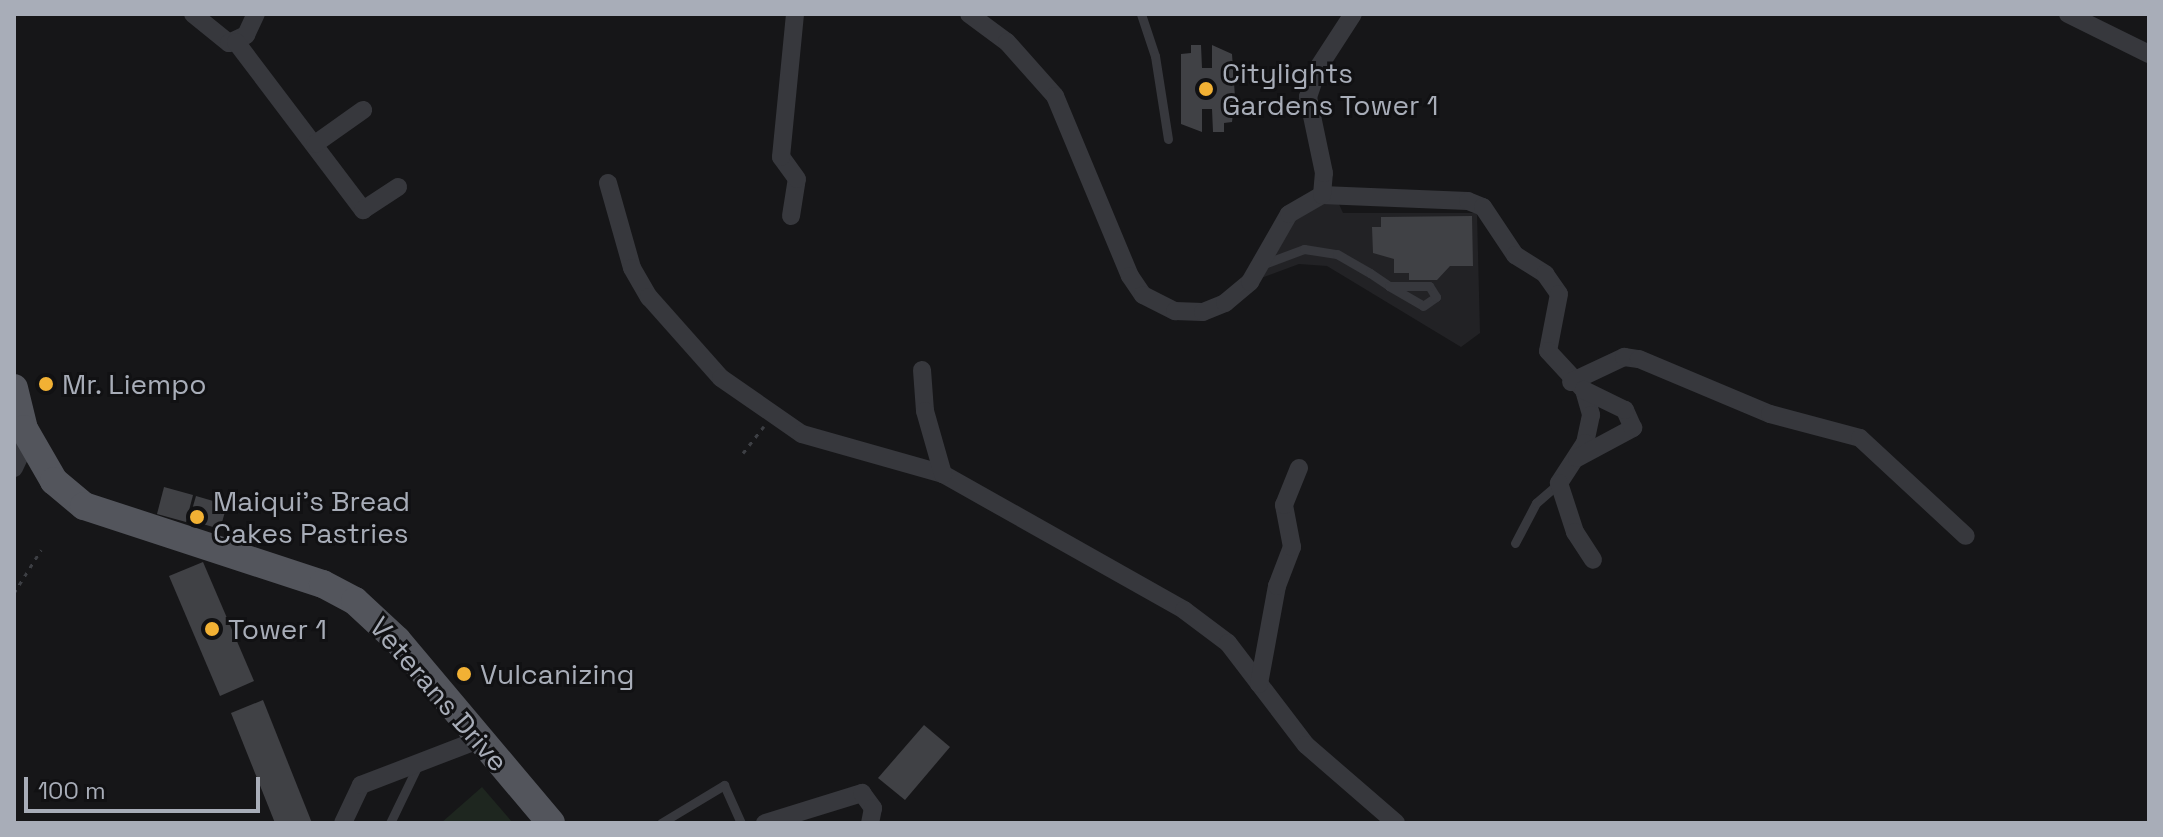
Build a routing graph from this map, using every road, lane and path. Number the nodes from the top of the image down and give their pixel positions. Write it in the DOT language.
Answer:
graph roads {
  1 [pos="193,14"];
  2 [pos="256,14"];
  3 [pos="795,14"];
  4 [pos="969,14"];
  5 [pos="1141,14"];
  6 [pos="1353,14"];
  7 [pos="2068,14"];
  8 [pos="236,42"];
  9 [pos="2149,54"];
  10 [pos="363,110"];
  11 [pos="1168,139"];
  12 [pos="315,144"];
  13 [pos="608,183"];
  14 [pos="398,187"];
  15 [pos="1322,195"];
  16 [pos="791,216"];
  17 [pos="1259,266"];
  18 [pos="1389,286"];
  19 [pos="1419,288"];
  20 [pos="1418,303"];
  21 [pos="922,370"];
  22 [pos="1578,386"];
  23 [pos="14,388"];
  24 [pos="771,417"];
  25 [pos="28,438"];
  26 [pos="743,453"];
  27 [pos="1572,460"];
  28 [pos="14,468"];
  29 [pos="1299,468"];
  30 [pos="943,474"];
  31 [pos="1559,483"];
  32 [pos="1966,536"];
  33 [pos="1515,543"];
  34 [pos="41,550"];
  35 [pos="1593,560"];
  36 [pos="14,593"];
  37 [pos="1259,684"];
  38 [pos="481,739"];
  39 [pos="418,765"];
  40 [pos="343,823"];
  41 [pos="390,823"];
  42 [pos="551,823"];
  43 [pos="661,823"];
  44 [pos="741,823"];
  45 [pos="765,823"];
  46 [pos="870,823"];
  47 [pos="1396,823"];
  1 -- 8 [label="street"];
  2 -- 8 [label="street"];
  3 -- 16 [label="street"];
  4 -- 17 [label="street"];
  5 -- 11 [label="lane"];
  6 -- 15 [label="street"];
  7 -- 9 [label="street"];
  8 -- 12 [label="street"];
  10 -- 12 [label="street"];
  12 -- 14 [label="street"];
  13 -- 24 [label="street"];
  15 -- 17 [label="street"];
  15 -- 22 [label="street"];
  17 -- 18 [label="lane"];
  18 -- 19 [label="lane"];
  18 -- 20 [label="lane"];
  19 -- 20 [label="lane"];
  19 -- 20 [label="lane"];
  21 -- 30 [label="street"];
  22 -- 27 [label="street"];
  22 -- 27 [label="street"];
  22 -- 32 [label="street"];
  23 -- 25 [label="main road, Veterans Drive"];
  24 -- 26 [label="path"];
  24 -- 30 [label="street"];
  25 -- 28 [label="street"];
  25 -- 38 [label="main road, Veterans Drive"];
  27 -- 31 [label="street"];
  29 -- 37 [label="street"];
  30 -- 37 [label="street"];
  31 -- 33 [label="lane"];
  31 -- 35 [label="street"];
  34 -- 36 [label="path"];
  37 -- 47 [label="street"];
  38 -- 39 [label="street"];
  38 -- 42 [label="main road, Veterans Drive"];
  39 -- 40 [label="street"];
  39 -- 41 [label="lane"];
  43 -- 44 [label="lane"];
  45 -- 46 [label="street"];
}
